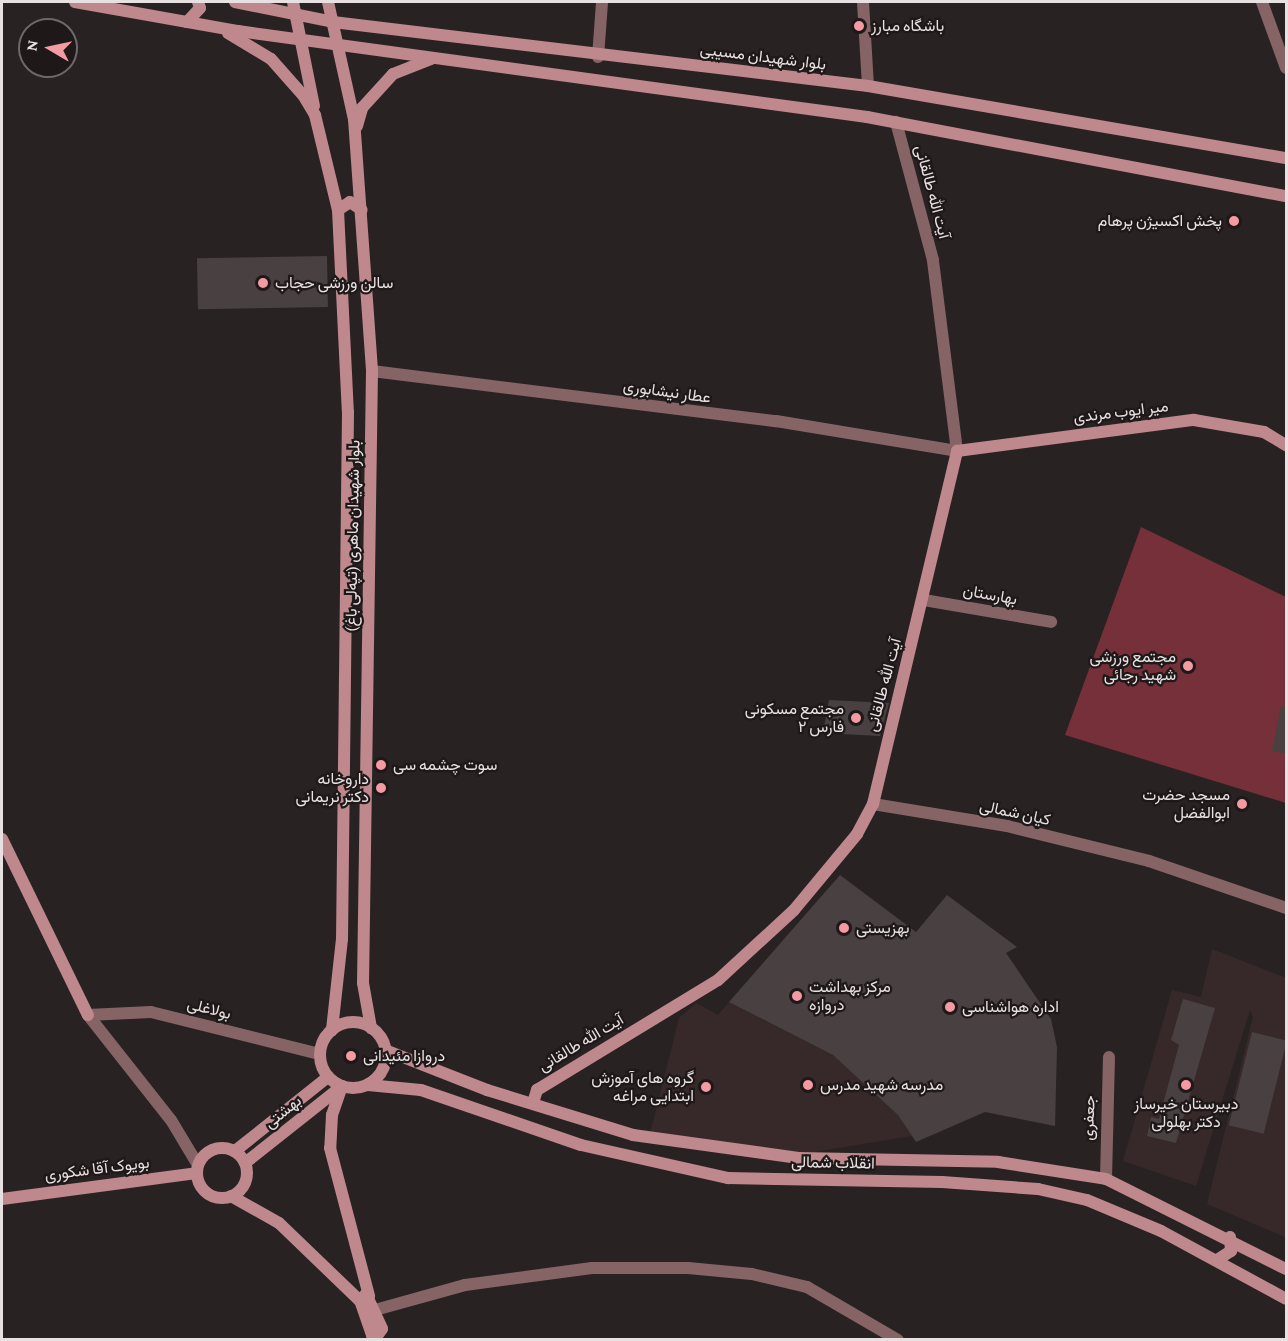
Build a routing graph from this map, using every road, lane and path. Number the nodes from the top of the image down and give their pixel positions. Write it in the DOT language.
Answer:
graph roads {
  1 [pos="75,2"];
  2 [pos="198,2"];
  3 [pos="235,2"];
  4 [pos="293,2"];
  5 [pos="328,2"];
  6 [pos="602,2"];
  7 [pos="863,2"];
  8 [pos="1262,2"];
  9 [pos="296,15"];
  10 [pos="187,22"];
  11 [pos="333,22"];
  12 [pos="219,28"];
  13 [pos="416,32"];
  14 [pos="302,40"];
  15 [pos="341,46"];
  16 [pos="411,55"];
  17 [pos="598,57"];
  18 [pos="432,59"];
  19 [pos="1287,68"];
  20 [pos="868,86"];
  21 [pos="315,115"];
  22 [pos="896,122"];
  23 [pos="356,134"];
  24 [pos="1287,158"];
  25 [pos="1287,196"];
  26 [pos="338,210"];
  27 [pos="362,210"];
  28 [pos="372,371"];
  29 [pos="1287,445"];
  30 [pos="957,451"];
  31 [pos="924,600"];
  32 [pos="1051,622"];
  33 [pos="873,804"];
  34 [pos="2,839"];
  35 [pos="1287,908"];
  36 [pos="88,1015"];
  37 [pos="371,1028"];
  38 [pos="332,1030"];
  39 [pos="385,1050"];
  40 [pos="320,1053"];
  41 [pos="1109,1057"];
  42 [pos="328,1077"];
  43 [pos="368,1085"];
  44 [pos="342,1086"];
  45 [pos="533,1103"];
  46 [pos="235,1151"];
  47 [pos="245,1163"];
  48 [pos="197,1169"];
  49 [pos="1106,1179"];
  50 [pos="231,1196"];
  51 [pos="2,1199"];
  52 [pos="1230,1237"];
  53 [pos="1217,1260"];
  54 [pos="1287,1269"];
  55 [pos="364,1298"];
  56 [pos="1287,1299"];
  57 [pos="375,1310"];
  58 [pos="378,1336"];
  59 [pos="898,1340"];
  1 -- 10 [label="street"];
  2 -- 10 [label="street"];
  3 -- 9 [label="street, بلوار شهیدان مسیبی"];
  4 -- 9 [label="street, بلوار شهیدان ماهری (تپه‌لی باغ)"];
  5 -- 11 [label="street, بلوار شهیدان ماهری (تپه‌لی باغ)"];
  6 -- 17 [label="street"];
  7 -- 20 [label="street"];
  8 -- 19 [label="street"];
  9 -- 11 [label="street, بلوار شهیدان مسیبی"];
  9 -- 14 [label="street, بلوار شهیدان ماهری (تپه‌لی باغ)"];
  10 -- 12 [label="street"];
  11 -- 13 [label="street, بلوار شهیدان مسیبی"];
  11 -- 15 [label="street, بلوار شهیدان ماهری (تپه‌لی باغ)"];
  12 -- 14 [label="street"];
  12 -- 21 [label="street, بلوار شهیدان ماهری (تپه‌لی باغ)"];
  13 -- 16 [label="street"];
  13 -- 17 [label="street, بلوار شهیدان مسیبی"];
  14 -- 15 [label="street"];
  14 -- 21 [label="street, بلوار شهیدان ماهری (تپه‌لی باغ)"];
  15 -- 16 [label="street"];
  15 -- 23 [label="street, بلوار شهیدان ماهری (تپه‌لی باغ)"];
  16 -- 18 [label="street"];
  17 -- 20 [label="street, بلوار شهیدان مسیبی"];
  18 -- 22 [label="street"];
  18 -- 23 [label="street"];
  20 -- 24 [label="street, بلوار شهیدان مسیبی"];
  21 -- 26 [label="street, بلوار شهیدان ماهری (تپه‌لی باغ)"];
  22 -- 25 [label="street"];
  22 -- 30 [label="street, آیت الله طالقانی"];
  23 -- 27 [label="street, بلوار شهیدان ماهری (تپه‌لی باغ)"];
  26 -- 27 [label="street"];
  26 -- 38 [label="street, بلوار شهیدان ماهری (تپه‌لی باغ)"];
  27 -- 28 [label="street, بلوار شهیدان ماهری (تپه‌لی باغ)"];
  28 -- 30 [label="street, عطار نیشابوری"];
  28 -- 37 [label="street, بلوار شهیدان ماهری (تپه‌لی باغ)"];
  29 -- 30 [label="street, میر ایوب مرندی"];
  30 -- 31 [label="street, آیت الله طالقانی"];
  31 -- 32 [label="street, بهارستان"];
  31 -- 33 [label="street, آیت الله طالقانی"];
  33 -- 35 [label="street, کیان شمالی"];
  33 -- 45 [label="street, آیت الله طالقانی"];
  34 -- 36 [label="street"];
  36 -- 40 [label="street, بولاغلی"];
  36 -- 48 [label="street"];
  37 -- 38 [label="street"];
  37 -- 39 [label="street"];
  38 -- 40 [label="street"];
  39 -- 43 [label="street"];
  39 -- 45 [label="street, انقلاب شمالی"];
  40 -- 42 [label="street"];
  41 -- 49 [label="street, جعفری"];
  42 -- 44 [label="street"];
  42 -- 46 [label="street, بهشتی"];
  43 -- 44 [label="street"];
  43 -- 53 [label="street, انقلاب شمالی"];
  44 -- 47 [label="street, بهشتی"];
  44 -- 55 [label="street"];
  45 -- 49 [label="street, انقلاب شمالی"];
  46 -- 47 [label="street"];
  46 -- 48 [label="street"];
  47 -- 50 [label="street"];
  48 -- 50 [label="street"];
  48 -- 51 [label="street, بویوک آقا شکوری"];
  49 -- 52 [label="street, انقلاب شمالی"];
  50 -- 55 [label="street"];
  52 -- 53 [label="street"];
  52 -- 54 [label="street, انقلاب شمالی"];
  53 -- 56 [label="street, انقلاب شمالی"];
  55 -- 57 [label="street"];
  55 -- 58 [label="street"];
  57 -- 58 [label="street"];
  57 -- 59 [label="street"];
}
